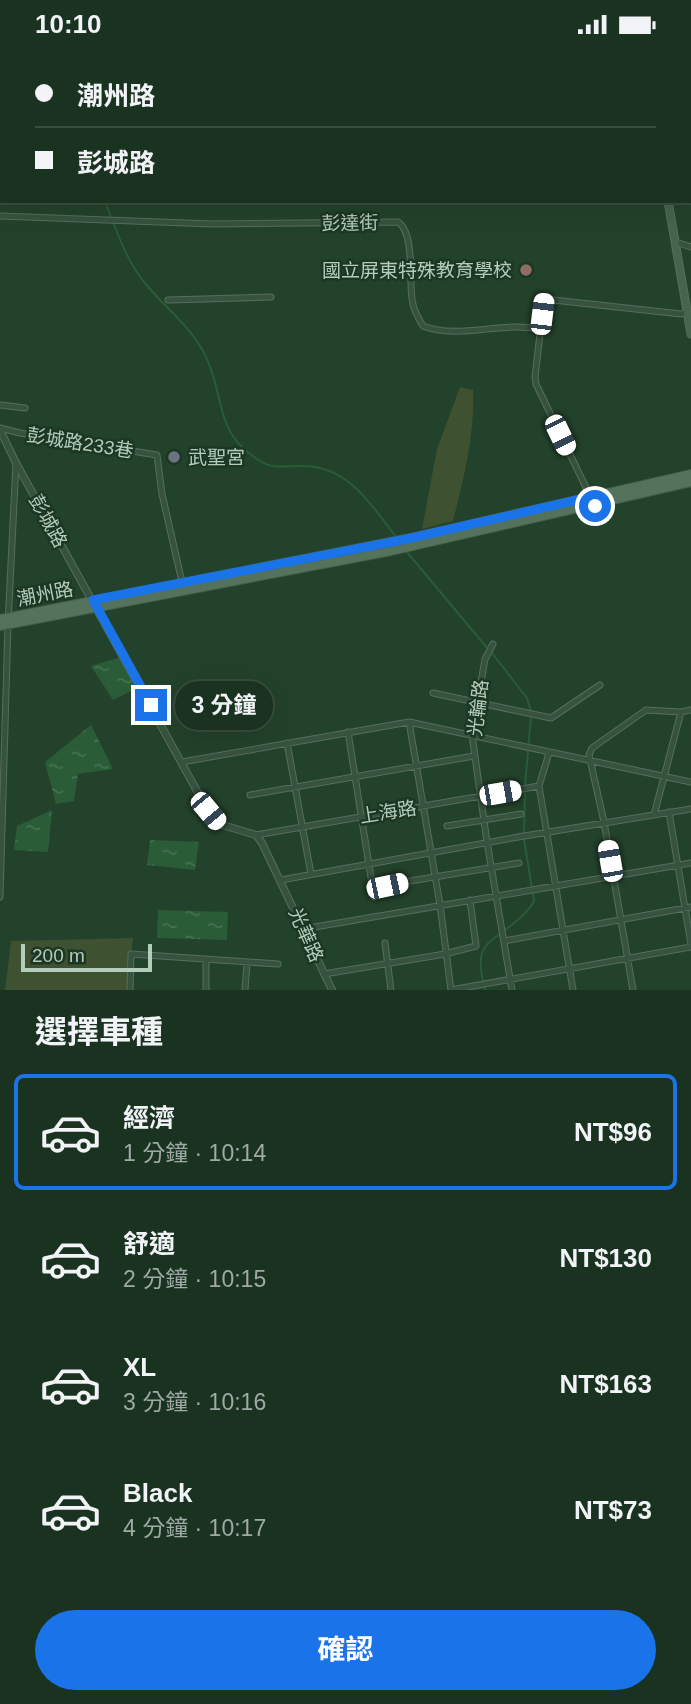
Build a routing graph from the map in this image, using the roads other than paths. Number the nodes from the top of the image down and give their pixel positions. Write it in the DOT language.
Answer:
graph roads {
  1 [pos="668,203"];
  2 [pos="0,216"];
  3 [pos="676,242"];
  4 [pos="691,247"];
  5 [pos="271,297"];
  6 [pos="168,300"];
  7 [pos="687,312"];
  8 [pos="540,329"];
  9 [pos="691,334"];
  10 [pos="0,405"];
  11 [pos="25,408"];
  12 [pos="0,429"];
  13 [pos="16,463"];
  14 [pos="691,474"];
  15 [pos="691,482"];
  16 [pos="590,497"];
  17 [pos="595,506"];
  18 [pos="408,543"];
  19 [pos="182,582"];
  20 [pos="94,603"];
  21 [pos="4,622"];
  22 [pos="492,646"];
  23 [pos="600,685"];
  24 [pos="433,693"];
  25 [pos="476,702"];
  26 [pos="691,709"];
  27 [pos="681,712"];
  28 [pos="409,722"];
  29 [pos="348,732"];
  30 [pos="472,735"];
  31 [pos="288,743"];
  32 [pos="549,753"];
  33 [pos="474,756"];
  34 [pos="182,762"];
  35 [pos="590,762"];
  36 [pos="418,766"];
  37 [pos="664,776"];
  38 [pos="356,777"];
  39 [pos="691,782"];
  40 [pos="538,786"];
  41 [pos="296,787"];
  42 [pos="250,795"];
  43 [pos="481,797"];
  44 [pos="424,806"];
  45 [pos="691,809"];
  46 [pos="669,813"];
  47 [pos="521,814"];
  48 [pos="654,815"];
  49 [pos="362,817"];
  50 [pos="485,820"];
  51 [pos="604,822"];
  52 [pos="447,826"];
  53 [pos="303,827"];
  54 [pos="546,833"];
  55 [pos="256,835"];
  56 [pos="487,842"];
  57 [pos="431,853"];
  58 [pos="519,863"];
  59 [pos="691,863"];
  60 [pos="369,864"];
  61 [pos="677,866"];
  62 [pos="492,868"];
  63 [pos="311,874"];
  64 [pos="613,876"];
  65 [pos="436,877"];
  66 [pos="281,880"];
  67 [pos="410,881"];
  68 [pos="401,883"];
  69 [pos="556,886"];
  70 [pos="373,889"];
  71 [pos="496,895"];
  72 [pos="0,897"];
  73 [pos="374,897"];
  74 [pos="470,900"];
  75 [pos="440,905"];
  76 [pos="688,908"];
  77 [pos="620,920"];
  78 [pos="303,929"];
  79 [pos="563,930"];
  80 [pos="504,940"];
  81 [pos="385,943"];
  82 [pos="691,945"];
  83 [pos="445,954"];
  84 [pos="627,958"];
  85 [pos="206,959"];
  86 [pos="247,963"];
  87 [pos="278,964"];
  88 [pos="387,964"];
  89 [pos="569,968"];
  90 [pos="324,974"];
  91 [pos="510,978"];
  92 [pos="130,990"];
  93 [pos="206,990"];
  94 [pos="245,990"];
  95 [pos="332,990"];
  96 [pos="391,990"];
  97 [pos="451,990"];
  98 [pos="512,990"];
  99 [pos="573,990"];
  100 [pos="632,990"];
  1 -- 3 [label="main road"];
  2 -- 8 [label="street, 彭達街"];
  3 -- 4 [label="street"];
  3 -- 7 [label="main road"];
  5 -- 6 [label="street"];
  7 -- 8 [label="street"];
  7 -- 9 [label="main road"];
  8 -- 16 [label="street"];
  10 -- 11 [label="street"];
  12 -- 13 [label="street, 彭城路"];
  12 -- 19 [label="street, 彭城路233巷"];
  13 -- 20 [label="street, 彭城路"];
  13 -- 21 [label="street"];
  14 -- 16 [label="main road"];
  15 -- 17 [label="main road"];
  16 -- 17 [label="street"];
  16 -- 18 [label="main road"];
  17 -- 18 [label="main road"];
  18 -- 19 [label="main road, 潮州路"];
  18 -- 20 [label="main road, 潮州路"];
  19 -- 20 [label="main road, 潮州路"];
  20 -- 21 [label="main road, 潮州路"];
  20 -- 34 [label="street, 彭城路"];
  21 -- 72 [label="street"];
  22 -- 25 [label="street, 光輪路"];
  23 -- 25 [label="street"];
  24 -- 25 [label="street"];
  25 -- 30 [label="street, 光輪路"];
  26 -- 27 [label="street"];
  27 -- 35 [label="street"];
  27 -- 37 [label="street"];
  28 -- 29 [label="street"];
  28 -- 30 [label="street"];
  28 -- 36 [label="street"];
  29 -- 31 [label="street"];
  29 -- 38 [label="street"];
  30 -- 32 [label="street"];
  30 -- 33 [label="street, 光輪路"];
  31 -- 34 [label="street"];
  31 -- 41 [label="street"];
  32 -- 35 [label="street"];
  32 -- 40 [label="street"];
  33 -- 36 [label="street"];
  33 -- 43 [label="street, 光輪路"];
  34 -- 55 [label="street, 彭城路"];
  35 -- 37 [label="street"];
  35 -- 51 [label="street"];
  36 -- 38 [label="street"];
  36 -- 44 [label="street"];
  37 -- 39 [label="street"];
  37 -- 48 [label="street"];
  38 -- 41 [label="street"];
  38 -- 49 [label="street"];
  40 -- 43 [label="street, 上海路"];
  40 -- 54 [label="street"];
  41 -- 42 [label="street"];
  41 -- 53 [label="street"];
  43 -- 44 [label="street, 上海路"];
  43 -- 50 [label="street, 光輪路"];
  44 -- 49 [label="street, 上海路"];
  44 -- 57 [label="street"];
  45 -- 46 [label="street"];
  46 -- 48 [label="street"];
  46 -- 61 [label="street"];
  47 -- 50 [label="street"];
  48 -- 51 [label="street"];
  49 -- 53 [label="street, 上海路"];
  49 -- 60 [label="street"];
  50 -- 52 [label="street"];
  50 -- 56 [label="street, 光輪路"];
  51 -- 54 [label="street"];
  51 -- 64 [label="street"];
  53 -- 55 [label="street, 上海路"];
  53 -- 63 [label="street"];
  54 -- 56 [label="street"];
  54 -- 69 [label="street"];
  55 -- 66 [label="street"];
  56 -- 57 [label="street"];
  56 -- 62 [label="street, 光輪路"];
  57 -- 60 [label="street"];
  57 -- 65 [label="street"];
  58 -- 62 [label="street"];
  59 -- 61 [label="street"];
  60 -- 63 [label="street"];
  60 -- 70 [label="street"];
  61 -- 64 [label="street"];
  61 -- 76 [label="street"];
  62 -- 65 [label="street"];
  62 -- 71 [label="street, 光輪路"];
  63 -- 66 [label="street"];
  64 -- 69 [label="street"];
  64 -- 77 [label="street"];
  65 -- 67 [label="street"];
  65 -- 75 [label="street"];
  66 -- 78 [label="street, 光華路"];
  68 -- 70 [label="street"];
  69 -- 71 [label="street"];
  69 -- 79 [label="street"];
  70 -- 73 [label="street"];
  71 -- 74 [label="street"];
  71 -- 80 [label="street, 光輪路"];
  74 -- 75 [label="street"];
  74 -- 83 [label="street"];
  75 -- 78 [label="street"];
  75 -- 83 [label="street"];
  76 -- 77 [label="street"];
  76 -- 82 [label="street"];
  77 -- 79 [label="street"];
  77 -- 84 [label="street"];
  78 -- 90 [label="street, 光華路"];
  79 -- 80 [label="street"];
  79 -- 89 [label="street"];
  80 -- 91 [label="street"];
  81 -- 88 [label="street"];
  82 -- 84 [label="street"];
  83 -- 88 [label="street"];
  83 -- 97 [label="street"];
  84 -- 89 [label="street"];
  84 -- 100 [label="street"];
  85 -- 86 [label="street"];
  85 -- 92 [label="street"];
  85 -- 93 [label="street"];
  86 -- 87 [label="street"];
  86 -- 94 [label="street"];
  88 -- 90 [label="street"];
  88 -- 96 [label="street"];
  89 -- 91 [label="street"];
  89 -- 99 [label="street"];
  90 -- 95 [label="street, 光華路"];
  91 -- 97 [label="street"];
  91 -- 98 [label="street"];
}
